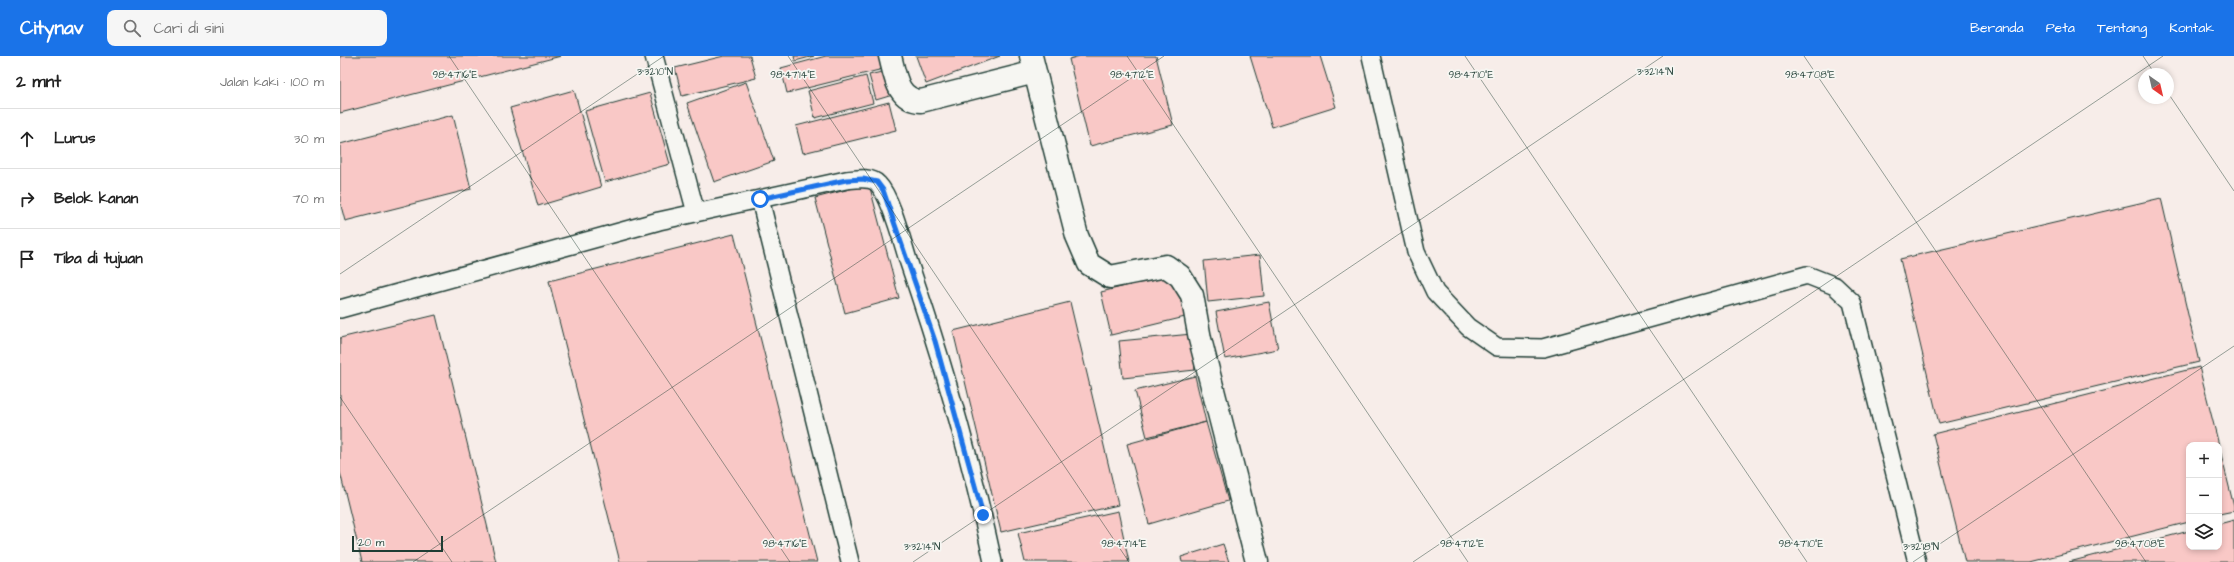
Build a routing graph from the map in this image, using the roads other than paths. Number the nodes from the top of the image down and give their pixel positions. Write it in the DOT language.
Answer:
graph roads {
  1 [pos="654,56"];
  2 [pos="890,56"];
  3 [pos="1371,56"];
  4 [pos="1033,64"];
  5 [pos="760,199"];
  6 [pos="696,212"];
  7 [pos="340,309"];
  8 [pos="850,562"];
  9 [pos="993,562"];
  10 [pos="1257,562"];
  11 [pos="1917,562"];
  1 -- 6 [label="lane"];
  2 -- 4 [label="street"];
  3 -- 11 [label="lane"];
  4 -- 10 [label="street"];
  5 -- 6 [label="lane"];
  5 -- 8 [label="lane"];
  5 -- 9 [label="lane"];
  6 -- 7 [label="lane"];
}
